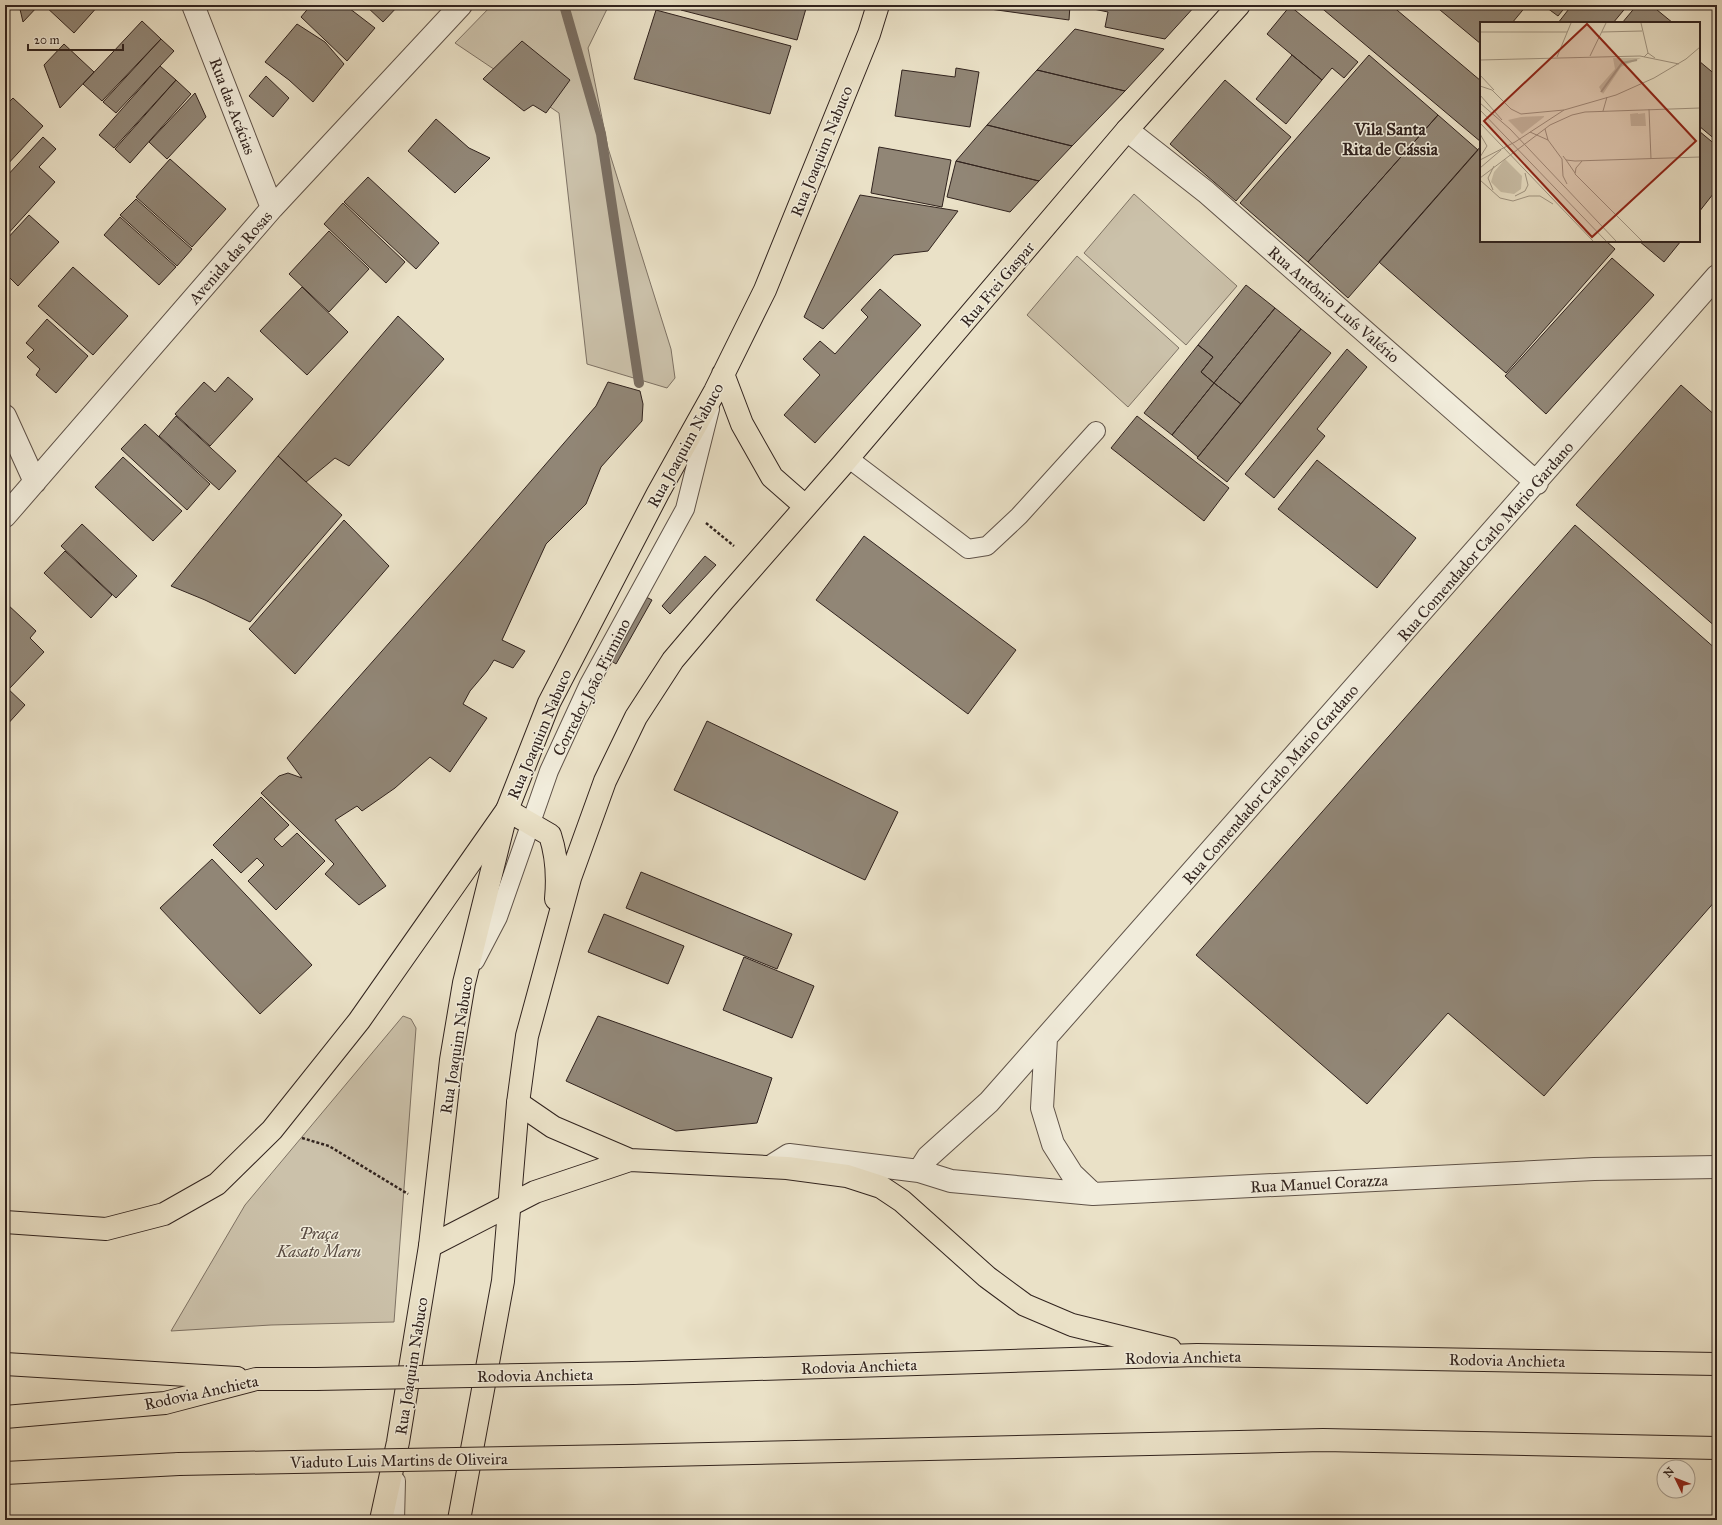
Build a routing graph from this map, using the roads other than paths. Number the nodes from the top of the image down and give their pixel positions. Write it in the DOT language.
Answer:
graph roads {
  1 [pos="193,5"];
  2 [pos="461,5"];
  3 [pos="878,5"];
  4 [pos="1240,5"];
  5 [pos="1127,130"];
  6 [pos="272,208"];
  7 [pos="1717,276"];
  8 [pos="719,382"];
  9 [pos="5,416"];
  10 [pos="1096,431"];
  11 [pos="848,458"];
  12 [pos="35,482"];
  13 [pos="1537,483"];
  14 [pos="804,506"];
  15 [pos="5,516"];
  16 [pos="507,810"];
  17 [pos="531,824"];
  18 [pos="554,938"];
  19 [pos="464,983"];
  20 [pos="1046,1038"];
  21 [pos="518,1103"];
  22 [pos="630,1160"];
  23 [pos="770,1167"];
  24 [pos="1717,1167"];
  25 [pos="919,1171"];
  26 [pos="1093,1194"];
  27 [pos="509,1205"];
  28 [pos="5,1222"];
  29 [pos="430,1246"];
  30 [pos="1197,1355"];
  31 [pos="5,1364"];
  32 [pos="1717,1364"];
  33 [pos="256,1379"];
  34 [pos="5,1417"];
  35 [pos="398,1442"];
  36 [pos="1717,1448"];
  37 [pos="5,1473"];
  38 [pos="381,1520"];
  39 [pos="395,1520"];
  40 [pos="459,1520"];
  1 -- 6 [label="street, Rua das Acácias"];
  2 -- 6 [label="street, Avenida das Rosas"];
  3 -- 8 [label="main road, Rua Joaquim Nabuco"];
  4 -- 5 [label="main road, Rua Frei Gaspar"];
  5 -- 11 [label="main road, Rua Frei Gaspar"];
  5 -- 13 [label="street, Rua Antônio Luís Valério"];
  6 -- 12 [label="street, Avenida das Rosas"];
  7 -- 13 [label="street, Rua Comendador Carlo Mario Gardano"];
  8 -- 14 [label="main road"];
  8 -- 16 [label="main road, Rua Joaquim Nabuco"];
  8 -- 17 [label="lane, Corredor João Firmino"];
  9 -- 12 [label="street"];
  10 -- 11 [label="lane"];
  11 -- 14 [label="main road, Rua Frei Gaspar"];
  12 -- 15 [label="street, Avenida das Rosas"];
  13 -- 20 [label="street, Rua Comendador Carlo Mario Gardano"];
  14 -- 18 [label="main road, Rua Frei Gaspar"];
  16 -- 17 [label="main road"];
  16 -- 19 [label="main road, Rua Joaquim Nabuco"];
  16 -- 28 [label="main road"];
  17 -- 18 [label="main road"];
  17 -- 19 [label="lane, Corredor João Firmino"];
  18 -- 21 [label="main road"];
  19 -- 29 [label="main road, Rua Joaquim Nabuco"];
  20 -- 25 [label="street, Rua Comendador Carlo Mario Gardano"];
  20 -- 26 [label="street"];
  21 -- 22 [label="main road"];
  21 -- 27 [label="main road"];
  22 -- 23 [label="main road"];
  22 -- 27 [label="main road"];
  23 -- 25 [label="street"];
  23 -- 30 [label="main road"];
  24 -- 26 [label="street, Rua Manuel Corazza"];
  25 -- 26 [label="street, Rua Manuel Corazza"];
  27 -- 29 [label="main road"];
  27 -- 40 [label="main road"];
  29 -- 35 [label="main road, Rua Joaquim Nabuco"];
  30 -- 32 [label="main road, Rodovia Anchieta"];
  30 -- 33 [label="main road, Rodovia Anchieta, bridge"];
  31 -- 33 [label="main road"];
  33 -- 34 [label="main road, Rodovia Anchieta"];
  35 -- 38 [label="main road, Rua Joaquim Nabuco"];
  35 -- 39 [label="lane"];
  36 -- 37 [label="main road, Viaduto Luis Martins de Oliveira, bridge"];
}
